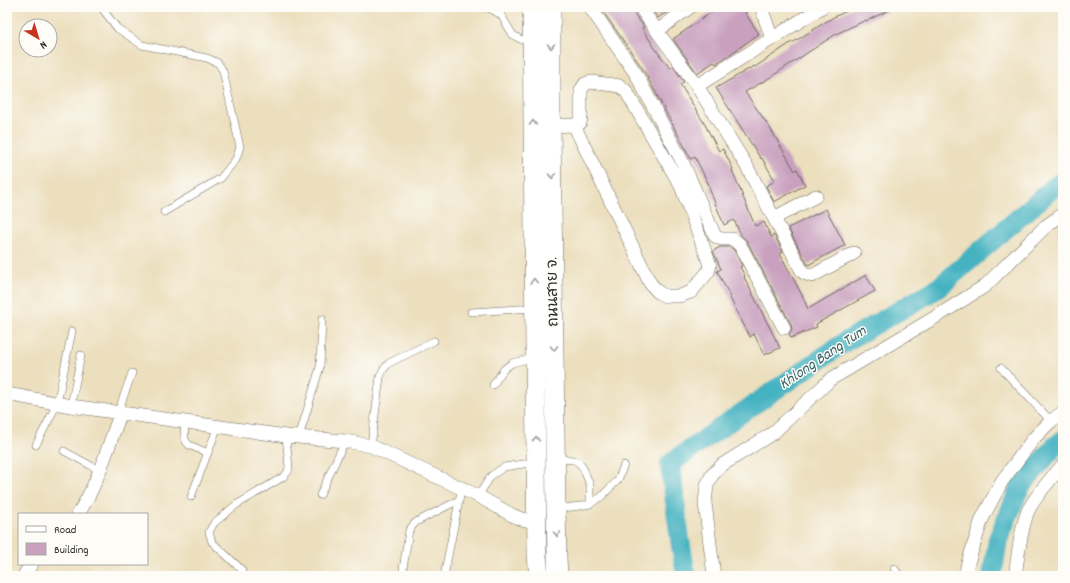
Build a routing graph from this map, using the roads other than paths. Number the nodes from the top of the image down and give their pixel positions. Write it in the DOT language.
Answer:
graph roads {
  1 [pos="101,7"];
  2 [pos="485,7"];
  3 [pos="532,7"];
  4 [pos="551,7"];
  5 [pos="590,7"];
  6 [pos="640,7"];
  7 [pos="690,7"];
  8 [pos="761,7"];
  9 [pos="822,7"];
  10 [pos="656,31"];
  11 [pos="772,39"];
  12 [pos="532,42"];
  13 [pos="697,86"];
  14 [pos="574,125"];
  15 [pos="551,126"];
  16 [pos="816,196"];
  17 [pos="164,212"];
  18 [pos="1063,214"];
  19 [pos="774,218"];
  20 [pos="854,253"];
  21 [pos="535,308"];
  22 [pos="471,312"];
  23 [pos="322,319"];
  24 [pos="784,328"];
  25 [pos="72,331"];
  26 [pos="434,341"];
  27 [pos="81,355"];
  28 [pos="535,357"];
  29 [pos="1001,368"];
  30 [pos="132,373"];
  31 [pos="493,385"];
  32 [pos="7,394"];
  33 [pos="57,404"];
  34 [pos="71,406"];
  35 [pos="120,412"];
  36 [pos="1063,412"];
  37 [pos="1051,421"];
  38 [pos="184,422"];
  39 [pos="218,426"];
  40 [pos="293,436"];
  41 [pos="345,441"];
  42 [pos="36,445"];
  43 [pos="371,446"];
  44 [pos="64,451"];
  45 [pos="208,453"];
  46 [pos="556,459"];
  47 [pos="536,462"];
  48 [pos="624,465"];
  49 [pos="1063,465"];
  50 [pos="99,470"];
  51 [pos="460,494"];
  52 [pos="320,495"];
  53 [pos="478,496"];
  54 [pos="191,497"];
  55 [pos="590,504"];
  56 [pos="556,509"];
  57 [pos="79,513"];
  58 [pos="537,522"];
  59 [pos="31,565"];
  60 [pos="894,568"];
  61 [pos="242,570"];
  62 [pos="24,576"];
  63 [pos="402,576"];
  64 [pos="444,576"];
  65 [pos="539,576"];
  66 [pos="558,576"];
  67 [pos="714,576"];
  68 [pos="900,576"];
  69 [pos="966,576"];
  70 [pos="1015,576"];
  1 -- 17 [label="lane"];
  2 -- 12 [label="lane"];
  3 -- 12 [label="main road, ถนนสาย จ."];
  4 -- 15 [label="main road, ถนนสาย จ., one-way"];
  5 -- 24 [label="street"];
  6 -- 10 [label="street"];
  7 -- 10 [label="street"];
  8 -- 11 [label="street"];
  9 -- 11 [label="street"];
  10 -- 13 [label="street"];
  11 -- 13 [label="street"];
  21 -- 12 [label="main road, ถนนสาย จ., one-way"];
  13 -- 19 [label="street"];
  14 -- 14 [label="street"];
  14 -- 15 [label="street"];
  15 -- 46 [label="main road, ถนนสาย จ., one-way"];
  16 -- 19 [label="street"];
  18 -- 67 [label="street"];
  19 -- 20 [label="street"];
  21 -- 22 [label="lane"];
  21 -- 28 [label="main road, ถนนสาย จ."];
  23 -- 40 [label="lane"];
  25 -- 33 [label="lane"];
  26 -- 43 [label="lane"];
  27 -- 34 [label="lane"];
  28 -- 31 [label="lane"];
  47 -- 28 [label="main road, ถนนสาย จ., one-way"];
  29 -- 37 [label="lane"];
  30 -- 35 [label="lane"];
  32 -- 33 [label="street"];
  33 -- 34 [label="street"];
  33 -- 42 [label="lane"];
  34 -- 35 [label="street"];
  35 -- 38 [label="street"];
  35 -- 50 [label="street"];
  36 -- 37 [label="street"];
  37 -- 69 [label="street"];
  38 -- 39 [label="street"];
  38 -- 45 [label="lane"];
  39 -- 40 [label="street"];
  39 -- 45 [label="lane"];
  40 -- 41 [label="street"];
  40 -- 61 [label="lane"];
  41 -- 43 [label="street"];
  41 -- 52 [label="lane"];
  43 -- 51 [label="street"];
  44 -- 50 [label="lane"];
  45 -- 54 [label="lane"];
  46 -- 55 [label="lane"];
  46 -- 56 [label="main road, ถนนสาย จ."];
  47 -- 53 [label="lane"];
  47 -- 58 [label="main road, ถนนสาย จ."];
  48 -- 55 [label="lane"];
  49 -- 70 [label="street"];
  50 -- 57 [label="street"];
  51 -- 53 [label="street"];
  51 -- 63 [label="lane"];
  51 -- 64 [label="lane"];
  53 -- 58 [label="street"];
  55 -- 56 [label="lane"];
  56 -- 66 [label="main road, ถนนสาย จ., one-way"];
  58 -- 65 [label="main road, ถนนสาย จ."];
  59 -- 62 [label="street"];
  60 -- 68 [label="lane"];
}
